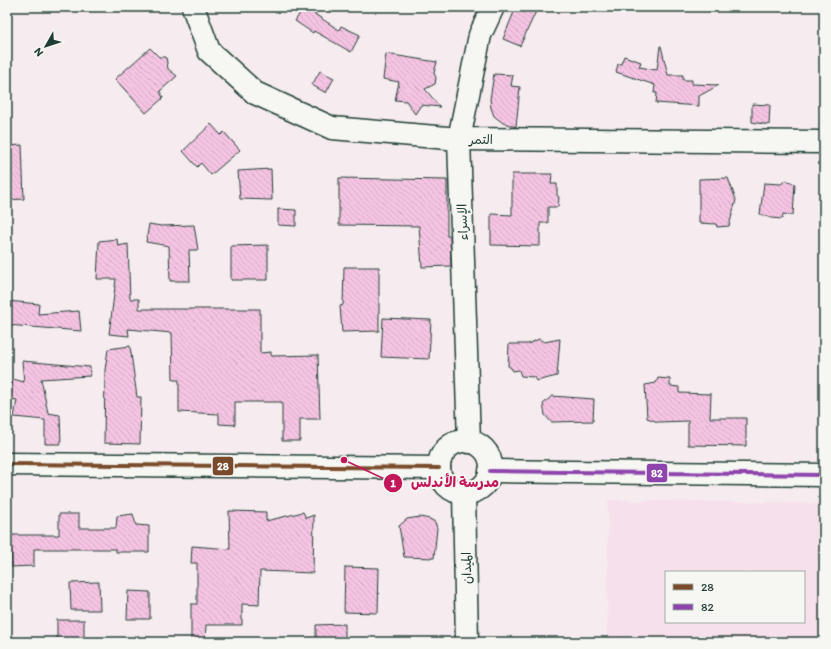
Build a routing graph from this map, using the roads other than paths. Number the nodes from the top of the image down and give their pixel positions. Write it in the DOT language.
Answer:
graph roads {
  1 [pos="193,7"];
  2 [pos="493,7"];
  3 [pos="459,139"];
  4 [pos="824,142"];
  5 [pos="469,442"];
  6 [pos="7,464"];
  7 [pos="439,468"];
  8 [pos="490,471"];
  9 [pos="824,474"];
  10 [pos="464,493"];
  11 [pos="468,642"];
  1 -- 3 [label="street, التمر"];
  2 -- 3 [label="street, الإسراء"];
  3 -- 4 [label="street, التمر"];
  3 -- 5 [label="street, الإسراء"];
  5 -- 7 [label="street"];
  5 -- 8 [label="street"];
  6 -- 7 [label="street"];
  7 -- 10 [label="street"];
  8 -- 9 [label="street"];
  8 -- 10 [label="street"];
  10 -- 11 [label="street, الميدان"];
}
